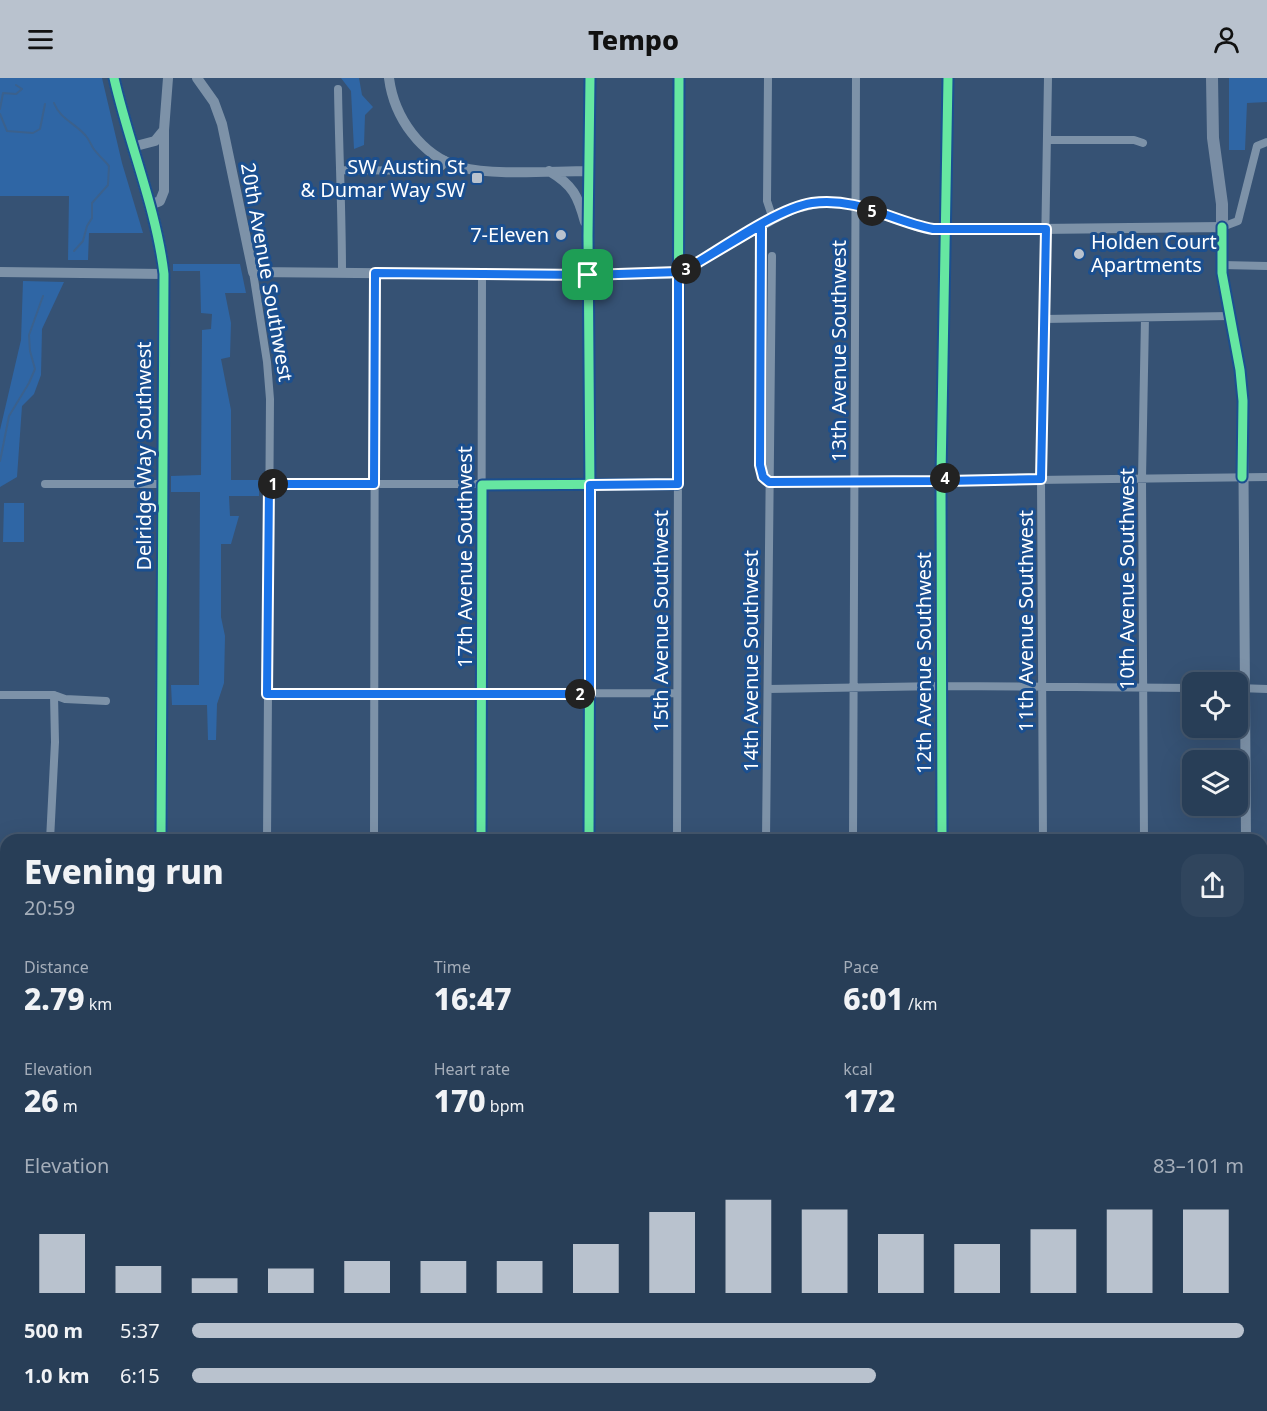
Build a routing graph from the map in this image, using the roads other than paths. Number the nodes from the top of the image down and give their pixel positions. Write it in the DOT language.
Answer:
graph roads {
  1 [pos="114,78"];
  2 [pos="168,78"];
  3 [pos="197,78"];
  4 [pos="389,78"];
  5 [pos="590,78"];
  6 [pos="680,78"];
  7 [pos="768,78"];
  8 [pos="856,78"];
  9 [pos="948,78"];
  10 [pos="1048,78"];
  11 [pos="1212,78"];
  12 [pos="338,89"];
  13 [pos="164,130"];
  14 [pos="1047,140"];
  15 [pos="1267,142"];
  16 [pos="1143,143"];
  17 [pos="132,147"];
  18 [pos="446,160"];
  19 [pos="341,170"];
  20 [pos="548,171"];
  21 [pos="588,171"];
  22 [pos="150,205"];
  23 [pos="856,205"];
  24 [pos="773,219"];
  25 [pos="761,225"];
  26 [pos="1222,227"];
  27 [pos="1046,229"];
  28 [pos="946,230"];
  29 [pos="588,236"];
  30 [pos="772,256"];
  31 [pos="1222,265"];
  32 [pos="1267,266"];
  33 [pos="0,272"];
  34 [pos="253,272"];
  35 [pos="678,272"];
  36 [pos="342,273"];
  37 [pos="375,273"];
  38 [pos="164,274"];
  39 [pos="482,274"];
  40 [pos="588,275"];
  41 [pos="1230,316"];
  42 [pos="1145,318"];
  43 [pos="1044,319"];
  44 [pos="1242,477"];
  45 [pos="1267,477"];
  46 [pos="1142,478"];
  47 [pos="1041,479"];
  48 [pos="854,481"];
  49 [pos="941,481"];
  50 [pos="769,482"];
  51 [pos="45,484"];
  52 [pos="162,484"];
  53 [pos="269,484"];
  54 [pos="374,484"];
  55 [pos="678,484"];
  56 [pos="482,485"];
  57 [pos="590,485"];
  58 [pos="1241,672"];
  59 [pos="942,686"];
  60 [pos="1043,687"];
  61 [pos="1144,687"];
  62 [pos="853,688"];
  63 [pos="1182,688"];
  64 [pos="1248,688"];
  65 [pos="768,689"];
  66 [pos="1267,689"];
  67 [pos="677,693"];
  68 [pos="267,694"];
  69 [pos="374,694"];
  70 [pos="481,694"];
  71 [pos="590,694"];
  72 [pos="0,695"];
  73 [pos="54,695"];
  74 [pos="106,701"];
  75 [pos="1243,738"];
  76 [pos="50,834"];
  77 [pos="161,834"];
  78 [pos="267,834"];
  79 [pos="374,834"];
  80 [pos="481,834"];
  81 [pos="589,834"];
  82 [pos="676,834"];
  83 [pos="766,834"];
  84 [pos="853,834"];
  85 [pos="942,834"];
  86 [pos="1043,834"];
  87 [pos="1144,834"];
  88 [pos="1246,834"];
  1 -- 17 [label="main road, Delridge Way Southwest"];
  2 -- 13 [label="street"];
  3 -- 34 [label="street, 20th Avenue Southwest"];
  4 -- 18 [label="street"];
  5 -- 21 [label="street"];
  6 -- 35 [label="street, 15th Avenue Southwest"];
  7 -- 24 [label="street"];
  8 -- 23 [label="street, 13th Avenue Southwest"];
  9 -- 28 [label="street, 12th Avenue Southwest"];
  10 -- 14 [label="street, 11th Avenue Southwest"];
  11 -- 26 [label="main road"];
  12 -- 19 [label="street"];
  13 -- 17 [label="street"];
  13 -- 22 [label="street"];
  14 -- 16 [label="street"];
  14 -- 27 [label="street, 11th Avenue Southwest"];
  15 -- 26 [label="street"];
  17 -- 22 [label="main road, Delridge Way Southwest"];
  18 -- 19 [label="street"];
  18 -- 20 [label="street"];
  19 -- 36 [label="street"];
  20 -- 21 [label="street"];
  20 -- 29 [label="street"];
  21 -- 29 [label="street"];
  22 -- 38 [label="main road, Delridge Way Southwest"];
  23 -- 24 [label="street"];
  23 -- 28 [label="street"];
  23 -- 48 [label="street, 13th Avenue Southwest"];
  24 -- 25 [label="street"];
  25 -- 35 [label="street"];
  25 -- 50 [label="street, 14th Avenue Southwest"];
  26 -- 27 [label="street"];
  26 -- 31 [label="street"];
  27 -- 28 [label="street"];
  27 -- 43 [label="street, 11th Avenue Southwest"];
  28 -- 49 [label="street, 12th Avenue Southwest"];
  29 -- 40 [label="street"];
  30 -- 50 [label="street, 14th Avenue Southwest"];
  31 -- 32 [label="street"];
  31 -- 41 [label="street"];
  33 -- 38 [label="street"];
  34 -- 36 [label="street"];
  34 -- 53 [label="street, 20th Avenue Southwest"];
  35 -- 40 [label="street"];
  35 -- 55 [label="street, 15th Avenue Southwest"];
  36 -- 37 [label="street"];
  37 -- 39 [label="street"];
  37 -- 54 [label="street"];
  38 -- 52 [label="main road, Delridge Way Southwest"];
  39 -- 40 [label="street"];
  39 -- 56 [label="street, 17th Avenue Southwest"];
  40 -- 57 [label="street"];
  41 -- 42 [label="street"];
  41 -- 44 [label="street"];
  42 -- 43 [label="street"];
  42 -- 46 [label="street, 10th Avenue Southwest"];
  43 -- 47 [label="street, 11th Avenue Southwest"];
  44 -- 45 [label="street"];
  44 -- 46 [label="street"];
  44 -- 58 [label="street"];
  46 -- 47 [label="street"];
  46 -- 61 [label="street, 10th Avenue Southwest"];
  47 -- 49 [label="street"];
  47 -- 60 [label="street, 11th Avenue Southwest"];
  48 -- 49 [label="street"];
  48 -- 50 [label="street"];
  48 -- 62 [label="street, 13th Avenue Southwest"];
  49 -- 59 [label="street, 12th Avenue Southwest"];
  50 -- 65 [label="street, 14th Avenue Southwest"];
  51 -- 52 [label="street"];
  52 -- 77 [label="main road, Delridge Way Southwest"];
  53 -- 54 [label="street"];
  53 -- 68 [label="street, 20th Avenue Southwest"];
  54 -- 56 [label="street"];
  54 -- 69 [label="street"];
  55 -- 57 [label="street"];
  55 -- 67 [label="street, 15th Avenue Southwest"];
  56 -- 57 [label="street"];
  56 -- 70 [label="street, 17th Avenue Southwest"];
  57 -- 71 [label="street"];
  59 -- 60 [label="street"];
  59 -- 62 [label="street"];
  59 -- 85 [label="street, 12th Avenue Southwest"];
  60 -- 61 [label="street"];
  60 -- 86 [label="street, 11th Avenue Southwest"];
  61 -- 63 [label="street"];
  61 -- 87 [label="street, 10th Avenue Southwest"];
  62 -- 65 [label="street"];
  62 -- 84 [label="street, 13th Avenue Southwest"];
  64 -- 66 [label="street"];
  65 -- 83 [label="street, 14th Avenue Southwest"];
  67 -- 71 [label="street"];
  67 -- 82 [label="street, 15th Avenue Southwest"];
  68 -- 69 [label="street"];
  68 -- 78 [label="street, 20th Avenue Southwest"];
  69 -- 70 [label="street"];
  69 -- 79 [label="street"];
  70 -- 71 [label="street"];
  70 -- 80 [label="street, 17th Avenue Southwest"];
  71 -- 81 [label="street"];
  72 -- 73 [label="street"];
  73 -- 74 [label="street"];
  73 -- 76 [label="street"];
  75 -- 88 [label="street"];
}
